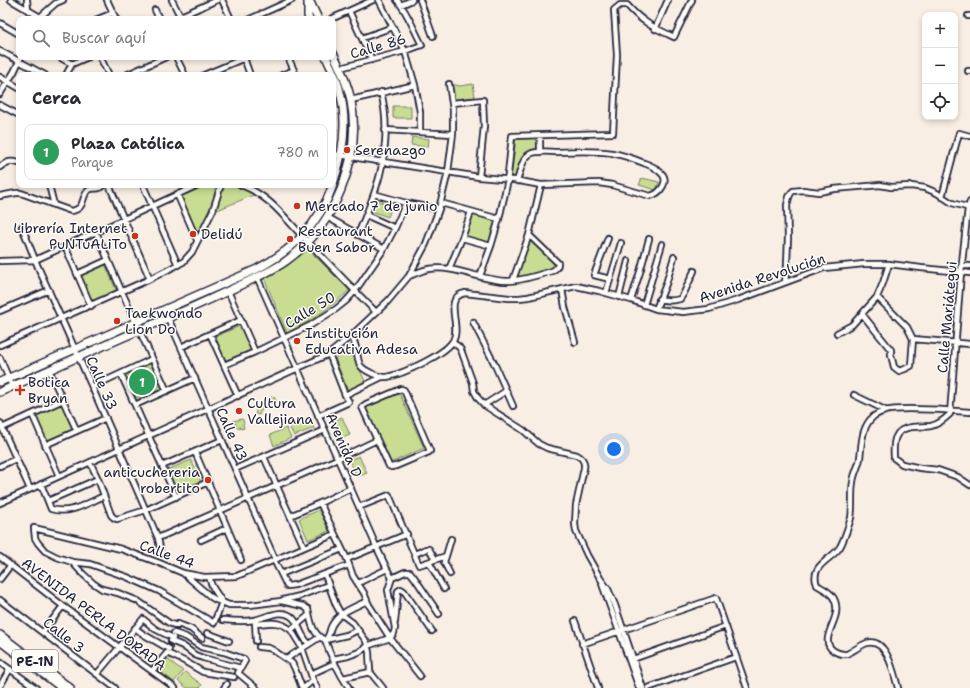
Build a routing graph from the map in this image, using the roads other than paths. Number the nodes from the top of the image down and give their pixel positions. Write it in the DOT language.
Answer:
graph roads {
  1 [pos="11,0"];
  2 [pos="27,0"];
  3 [pos="63,0"];
  4 [pos="107,0"];
  5 [pos="172,0"];
  6 [pos="217,0"];
  7 [pos="222,0"];
  8 [pos="292,0"];
  9 [pos="308,0"];
  10 [pos="373,0"];
  11 [pos="379,0"];
  12 [pos="397,0"];
  13 [pos="412,0"];
  14 [pos="420,0"];
  15 [pos="668,0"];
  16 [pos="692,0"];
  17 [pos="401,5"];
  18 [pos="28,10"];
  19 [pos="155,10"];
  20 [pos="349,11"];
  21 [pos="113,13"];
  22 [pos="37,16"];
  23 [pos="42,16"];
  24 [pos="106,16"];
  25 [pos="114,16"];
  26 [pos="158,16"];
  27 [pos="180,16"];
  28 [pos="230,16"];
  29 [pos="257,16"];
  30 [pos="308,16"];
  31 [pos="316,16"];
  32 [pos="336,17"];
  33 [pos="0,23"];
  34 [pos="393,27"];
  35 [pos="655,29"];
  36 [pos="16,32"];
  37 [pos="433,36"];
  38 [pos="362,38"];
  39 [pos="405,50"];
  40 [pos="0,51"];
  41 [pos="16,57"];
  42 [pos="336,59"];
  43 [pos="19,60"];
  44 [pos="22,60"];
  45 [pos="65,60"];
  46 [pos="81,60"];
  47 [pos="102,60"];
  48 [pos="159,60"];
  49 [pos="178,60"];
  50 [pos="241,60"];
  51 [pos="246,60"];
  52 [pos="289,60"];
  53 [pos="327,60"];
  54 [pos="372,60"];
  55 [pos="72,64"];
  56 [pos="340,68"];
  57 [pos="294,70"];
  58 [pos="40,72"];
  59 [pos="68,72"];
  60 [pos="108,72"];
  61 [pos="133,72"];
  62 [pos="184,72"];
  63 [pos="216,72"];
  64 [pos="249,72"];
  65 [pos="289,72"];
  66 [pos="331,72"];
  67 [pos="0,77"];
  68 [pos="8,82"];
  69 [pos="449,84"];
  70 [pos="415,85"];
  71 [pos="16,86"];
  72 [pos="336,89"];
  73 [pos="381,92"];
  74 [pos="0,94"];
  75 [pos="351,100"];
  76 [pos="452,103"];
  77 [pos="0,105"];
  78 [pos="16,113"];
  79 [pos="385,130"];
  80 [pos="420,131"];
  81 [pos="453,134"];
  82 [pos="540,136"];
  83 [pos="970,136"];
  84 [pos="540,152"];
  85 [pos="336,154"];
  86 [pos="341,155"];
  87 [pos="351,157"];
  88 [pos="16,162"];
  89 [pos="382,162"];
  90 [pos="0,167"];
  91 [pos="448,172"];
  92 [pos="479,176"];
  93 [pos="336,177"];
  94 [pos="508,180"];
  95 [pos="516,181"];
  96 [pos="541,185"];
  97 [pos="50,188"];
  98 [pos="92,188"];
  99 [pos="92,188"];
  100 [pos="102,188"];
  101 [pos="110,188"];
  102 [pos="144,188"];
  103 [pos="191,188"];
  104 [pos="220,188"];
  105 [pos="254,188"];
  106 [pos="332,188"];
  107 [pos="177,194"];
  108 [pos="374,194"];
  109 [pos="0,196"];
  110 [pos="942,196"];
  111 [pos="970,202"];
  112 [pos="406,203"];
  113 [pos="441,203"];
  114 [pos="54,205"];
  115 [pos="152,206"];
  116 [pos="969,208"];
  117 [pos="439,209"];
  118 [pos="471,212"];
  119 [pos="366,215"];
  120 [pos="327,217"];
  121 [pos="124,219"];
  122 [pos="499,219"];
  123 [pos="22,227"];
  124 [pos="396,228"];
  125 [pos="96,232"];
  126 [pos="358,235"];
  127 [pos="529,235"];
  128 [pos="462,238"];
  129 [pos="608,238"];
  130 [pos="305,239"];
  131 [pos="649,239"];
  132 [pos="197,240"];
  133 [pos="621,244"];
  134 [pos="662,244"];
  135 [pos="65,246"];
  136 [pos="491,246"];
  137 [pos="384,249"];
  138 [pos="674,257"];
  139 [pos="35,260"];
  140 [pos="108,260"];
  141 [pos="0,261"];
  142 [pos="628,261"];
  143 [pos="889,264"];
  144 [pos="178,265"];
  145 [pos="962,266"];
  146 [pos="970,266"];
  147 [pos="449,270"];
  148 [pos="694,270"];
  149 [pos="961,272"];
  150 [pos="970,273"];
  151 [pos="77,274"];
  152 [pos="409,276"];
  153 [pos="480,276"];
  154 [pos="257,277"];
  155 [pos="610,279"];
  156 [pos="150,280"];
  157 [pos="513,280"];
  158 [pos="785,282"];
  159 [pos="562,289"];
  160 [pos="49,290"];
  161 [pos="228,291"];
  162 [pos="355,291"];
  163 [pos="122,292"];
  164 [pos="606,293"];
  165 [pos="619,297"];
  166 [pos="877,297"];
  167 [pos="659,299"];
  168 [pos="631,300"];
  169 [pos="644,305"];
  170 [pos="91,306"];
  171 [pos="656,309"];
  172 [pos="0,311"];
  173 [pos="376,312"];
  174 [pos="862,314"];
  175 [pos="168,318"];
  176 [pos="61,319"];
  177 [pos="241,320"];
  178 [pos="136,322"];
  179 [pos="473,322"];
  180 [pos="139,331"];
  181 [pos="837,333"];
  182 [pos="210,334"];
  183 [pos="351,336"];
  184 [pos="284,338"];
  185 [pos="913,340"];
  186 [pos="452,342"];
  187 [pos="575,342"];
  188 [pos="955,342"];
  189 [pos="970,344"];
  190 [pos="0,345"];
  191 [pos="181,347"];
  192 [pos="75,349"];
  193 [pos="255,352"];
  194 [pos="329,354"];
  195 [pos="78,357"];
  196 [pos="0,358"];
  197 [pos="152,359"];
  198 [pos="224,365"];
  199 [pos="297,368"];
  200 [pos="49,370"];
  201 [pos="120,374"];
  202 [pos="382,377"];
  203 [pos="9,378"];
  204 [pos="195,378"];
  205 [pos="0,382"];
  206 [pos="12,386"];
  207 [pos="92,387"];
  208 [pos="167,391"];
  209 [pos="506,391"];
  210 [pos="0,392"];
  211 [pos="345,395"];
  212 [pos="854,395"];
  213 [pos="238,396"];
  214 [pos="63,400"];
  215 [pos="135,405"];
  216 [pos="484,405"];
  217 [pos="513,406"];
  218 [pos="209,409"];
  219 [pos="885,410"];
  220 [pos="951,410"];
  221 [pos="970,412"];
  222 [pos="32,414"];
  223 [pos="318,416"];
  224 [pos="106,418"];
  225 [pos="1,425"];
  226 [pos="325,430"];
  227 [pos="77,431"];
  228 [pos="148,436"];
  229 [pos="222,440"];
  230 [pos="377,440"];
  231 [pos="46,445"];
  232 [pos="119,449"];
  233 [pos="195,452"];
  234 [pos="264,456"];
  235 [pos="16,459"];
  236 [pos="337,459"];
  237 [pos="90,462"];
  238 [pos="0,466"];
  239 [pos="162,466"];
  240 [pos="235,469"];
  241 [pos="59,476"];
  242 [pos="98,479"];
  243 [pos="208,482"];
  244 [pos="41,484"];
  245 [pos="970,485"];
  246 [pos="277,486"];
  247 [pos="351,488"];
  248 [pos="30,489"];
  249 [pos="104,496"];
  250 [pos="176,497"];
  251 [pos="248,498"];
  252 [pos="48,501"];
  253 [pos="0,503"];
  254 [pos="320,503"];
  255 [pos="359,507"];
  256 [pos="146,510"];
  257 [pos="220,511"];
  258 [pos="290,516"];
  259 [pos="227,528"];
  260 [pos="335,534"];
  261 [pos="406,534"];
  262 [pos="158,538"];
  263 [pos="451,539"];
  264 [pos="201,540"];
  265 [pos="376,546"];
  266 [pos="304,547"];
  267 [pos="160,548"];
  268 [pos="342,548"];
  269 [pos="415,554"];
  270 [pos="446,556"];
  271 [pos="0,558"];
  272 [pos="347,559"];
  273 [pos="435,559"];
  274 [pos="241,560"];
  275 [pos="275,560"];
  276 [pos="72,562"];
  277 [pos="429,562"];
  278 [pos="349,565"];
  279 [pos="10,566"];
  280 [pos="387,569"];
  281 [pos="183,574"];
  282 [pos="281,574"];
  283 [pos="450,574"];
  284 [pos="325,575"];
  285 [pos="211,577"];
  286 [pos="392,578"];
  287 [pos="0,579"];
  288 [pos="358,583"];
  289 [pos="328,585"];
  290 [pos="444,589"];
  291 [pos="0,600"];
  292 [pos="281,601"];
  293 [pos="367,601"];
  294 [pos="222,602"];
  295 [pos="63,606"];
  296 [pos="341,614"];
  297 [pos="439,614"];
  298 [pos="310,615"];
  299 [pos="223,620"];
  300 [pos="255,622"];
  301 [pos="574,622"];
  302 [pos="298,624"];
  303 [pos="726,626"];
  304 [pos="136,628"];
  305 [pos="395,628"];
  306 [pos="291,630"];
  307 [pos="358,630"];
  308 [pos="432,631"];
  309 [pos="621,631"];
  310 [pos="43,632"];
  311 [pos="207,633"];
  312 [pos="0,635"];
  313 [pos="173,637"];
  314 [pos="320,637"];
  315 [pos="202,638"];
  316 [pos="390,638"];
  317 [pos="325,640"];
  318 [pos="0,641"];
  319 [pos="229,641"];
  320 [pos="256,642"];
  321 [pos="309,644"];
  322 [pos="582,644"];
  323 [pos="367,646"];
  324 [pos="259,647"];
  325 [pos="119,648"];
  326 [pos="302,648"];
  327 [pos="169,649"];
  328 [pos="736,657"];
  329 [pos="287,659"];
  330 [pos="633,659"];
  331 [pos="334,661"];
  332 [pos="0,662"];
  333 [pos="240,668"];
  334 [pos="10,669"];
  335 [pos="152,671"];
  336 [pos="370,672"];
  337 [pos="97,674"];
  338 [pos="311,674"];
  339 [pos="420,676"];
  340 [pos="234,677"];
  341 [pos="343,678"];
  342 [pos="313,680"];
  343 [pos="0,686"];
  344 [pos="36,688"];
  345 [pos="62,688"];
  346 [pos="70,688"];
  347 [pos="115,688"];
  348 [pos="174,688"];
  349 [pos="256,688"];
  350 [pos="303,688"];
  351 [pos="317,688"];
  352 [pos="349,688"];
  353 [pos="383,688"];
  354 [pos="598,688"];
  355 [pos="639,688"];
  356 [pos="643,688"];
  357 [pos="648,688"];
  358 [pos="746,688"];
  359 [pos="898,688"];
  1 -- 18 [label="street"];
  2 -- 18 [label="street"];
  3 -- 23 [label="street"];
  4 -- 21 [label="street"];
  5 -- 27 [label="street"];
  6 -- 27 [label="street"];
  7 -- 28 [label="street"];
  8 -- 29 [label="street"];
  9 -- 30 [label="main road"];
  9 -- 31 [label="main road"];
  10 -- 20 [label="street"];
  11 -- 34 [label="street"];
  12 -- 17 [label="street"];
  13 -- 17 [label="street"];
  14 -- 37 [label="street"];
  15 -- 35 [label="street"];
  16 -- 35 [label="street"];
  17 -- 39 [label="street, Calle 86"];
  18 -- 22 [label="street"];
  19 -- 26 [label="street"];
  20 -- 32 [label="street"];
  20 -- 38 [label="street"];
  21 -- 24 [label="street"];
  21 -- 25 [label="street"];
  33 -- 36 [label="street"];
  34 -- 38 [label="street"];
  34 -- 39 [label="street"];
  35 -- 82 [label="street"];
  38 -- 54 [label="street"];
  39 -- 54 [label="street, Calle 86"];
  39 -- 70 [label="street"];
  40 -- 41 [label="street"];
  42 -- 56 [label="main road"];
  43 -- 68 [label="street"];
  44 -- 58 [label="street"];
  45 -- 55 [label="street"];
  46 -- 55 [label="street"];
  47 -- 60 [label="street"];
  48 -- 61 [label="street"];
  49 -- 62 [label="street"];
  50 -- 63 [label="street"];
  51 -- 64 [label="street"];
  52 -- 57 [label="street"];
  53 -- 66 [label="main road"];
  54 -- 56 [label="street, Calle 86"];
  55 -- 59 [label="street"];
  56 -- 75 [label="main road"];
  57 -- 65 [label="street"];
  67 -- 68 [label="street"];
  68 -- 71 [label="street"];
  68 -- 74 [label="street"];
  69 -- 76 [label="street"];
  70 -- 73 [label="street"];
  70 -- 80 [label="street"];
  72 -- 86 [label="main road"];
  73 -- 75 [label="street"];
  73 -- 79 [label="street"];
  75 -- 87 [label="main road"];
  76 -- 81 [label="street"];
  76 -- 92 [label="street"];
  77 -- 78 [label="street"];
  79 -- 80 [label="street"];
  79 -- 89 [label="street"];
  80 -- 81 [label="street"];
  81 -- 91 [label="street"];
  82 -- 84 [label="street"];
  82 -- 94 [label="street"];
  83 -- 110 [label="street"];
  84 -- 95 [label="street"];
  84 -- 96 [label="street"];
  85 -- 86 [label="street"];
  86 -- 87 [label="street"];
  86 -- 93 [label="main road"];
  87 -- 89 [label="street"];
  87 -- 120 [label="main road"];
  88 -- 90 [label="street"];
  89 -- 91 [label="street"];
  89 -- 108 [label="street"];
  91 -- 92 [label="street"];
  91 -- 113 [label="street"];
  92 -- 94 [label="street"];
  94 -- 95 [label="street"];
  94 -- 122 [label="street"];
  95 -- 96 [label="street"];
  96 -- 127 [label="street"];
  97 -- 114 [label="street"];
  98 -- 100 [label="street"];
  99 -- 114 [label="street"];
  101 -- 121 [label="street"];
  102 -- 115 [label="street"];
  103 -- 107 [label="street"];
  104 -- 132 [label="street"];
  105 -- 130 [label="street"];
  106 -- 130 [label="main road"];
  107 -- 115 [label="street"];
  107 -- 132 [label="street"];
  108 -- 112 [label="street"];
  108 -- 119 [label="street"];
  109 -- 114 [label="street"];
  110 -- 116 [label="street"];
  110 -- 158 [label="street"];
  111 -- 116 [label="street, Calle Mariátegui"];
  112 -- 117 [label="street"];
  112 -- 124 [label="street, Calle 50"];
  113 -- 117 [label="street"];
  113 -- 118 [label="street"];
  115 -- 121 [label="street"];
  115 -- 144 [label="street"];
  116 -- 145 [label="street, Calle Mariátegui"];
  117 -- 152 [label="street"];
  118 -- 122 [label="street"];
  118 -- 128 [label="street"];
  119 -- 124 [label="street"];
  119 -- 126 [label="street"];
  120 -- 126 [label="street"];
  120 -- 130 [label="main road"];
  121 -- 125 [label="street"];
  121 -- 156 [label="street"];
  122 -- 136 [label="street"];
  123 -- 139 [label="street, Calle 33"];
  124 -- 137 [label="street, Calle 50"];
  125 -- 135 [label="street"];
  125 -- 140 [label="street"];
  126 -- 137 [label="street"];
  127 -- 157 [label="street"];
  127 -- 157 [label="street"];
  128 -- 136 [label="street"];
  128 -- 147 [label="street"];
  129 -- 155 [label="street"];
  130 -- 154 [label="main road"];
  130 -- 162 [label="street"];
  130 -- 178 [label="main road"];
  131 -- 168 [label="street"];
  132 -- 144 [label="street"];
  133 -- 155 [label="street"];
  134 -- 169 [label="street"];
  135 -- 139 [label="street"];
  135 -- 151 [label="street"];
  136 -- 153 [label="street"];
  137 -- 162 [label="street, Calle 50"];
  138 -- 167 [label="street"];
  139 -- 141 [label="street"];
  139 -- 160 [label="street, Calle 33"];
  140 -- 151 [label="street"];
  140 -- 163 [label="street"];
  142 -- 165 [label="street"];
  143 -- 149 [label="street, Avenida Revolución"];
  143 -- 158 [label="street, Avenida Revolución"];
  143 -- 166 [label="street"];
  144 -- 156 [label="street"];
  145 -- 146 [label="street"];
  145 -- 149 [label="street, Calle Mariátegui"];
  147 -- 152 [label="street"];
  147 -- 153 [label="street"];
  148 -- 167 [label="street"];
  149 -- 150 [label="street, Avenida Revolución"];
  149 -- 188 [label="street, Calle Mariátegui"];
  151 -- 170 [label="street"];
  152 -- 173 [label="street"];
  153 -- 157 [label="street"];
  154 -- 161 [label="main road"];
  154 -- 184 [label="street, Avenida D"];
  155 -- 164 [label="street"];
  156 -- 163 [label="street"];
  158 -- 171 [label="street, Avenida Revolución"];
  159 -- 164 [label="street, Avenida Revolución"];
  159 -- 186 [label="street, Avenida Revolución"];
  159 -- 187 [label="street"];
  160 -- 172 [label="street"];
  160 -- 176 [label="street, Calle 33"];
  161 -- 175 [label="main road"];
  161 -- 177 [label="street"];
  162 -- 173 [label="street"];
  162 -- 184 [label="street, Calle 50"];
  163 -- 170 [label="street"];
  163 -- 178 [label="street"];
  164 -- 165 [label="street, Avenida Revolución"];
  165 -- 168 [label="street, Avenida Revolución"];
  166 -- 174 [label="street"];
  166 -- 185 [label="street"];
  167 -- 171 [label="street"];
  168 -- 169 [label="street, Avenida Revolución"];
  169 -- 171 [label="street, Avenida Revolución"];
  170 -- 176 [label="street"];
  173 -- 183 [label="street"];
  174 -- 181 [label="street"];
  174 -- 185 [label="street"];
  175 -- 180 [label="main road"];
  175 -- 191 [label="street, Calle 43"];
  176 -- 190 [label="street"];
  176 -- 192 [label="street, Calle 33"];
  177 -- 182 [label="street"];
  177 -- 193 [label="street"];
  178 -- 180 [label="street"];
  178 -- 192 [label="main road"];
  179 -- 209 [label="street"];
  180 -- 195 [label="main road"];
  180 -- 197 [label="street"];
  182 -- 191 [label="street"];
  182 -- 198 [label="street"];
  183 -- 194 [label="street"];
  183 -- 202 [label="street"];
  184 -- 193 [label="street, Calle 50"];
  184 -- 199 [label="street, Avenida D"];
  185 -- 188 [label="street"];
  186 -- 202 [label="street"];
  186 -- 216 [label="street"];
  188 -- 189 [label="street"];
  188 -- 220 [label="street, Calle Mariátegui"];
  191 -- 204 [label="street, Calle 43"];
  192 -- 195 [label="street, Calle 33"];
  192 -- 203 [label="main road"];
  193 -- 198 [label="street, Calle 50"];
  194 -- 199 [label="street"];
  194 -- 211 [label="street"];
  195 -- 200 [label="main road"];
  195 -- 207 [label="street, Calle 33"];
  196 -- 203 [label="street"];
  197 -- 201 [label="street"];
  197 -- 208 [label="street"];
  198 -- 213 [label="street"];
  199 -- 213 [label="street"];
  199 -- 223 [label="street, Avenida D"];
  200 -- 206 [label="main road"];
  200 -- 214 [label="street"];
  201 -- 207 [label="street"];
  201 -- 215 [label="street"];
  202 -- 211 [label="street"];
  203 -- 205 [label="main road"];
  203 -- 206 [label="street"];
  204 -- 208 [label="street"];
  204 -- 218 [label="street, Calle 43"];
  206 -- 210 [label="main road"];
  207 -- 224 [label="street, Calle 33"];
  208 -- 215 [label="street"];
  209 -- 216 [label="street"];
  209 -- 217 [label="street"];
  211 -- 223 [label="street"];
  212 -- 219 [label="street"];
  213 -- 218 [label="street"];
  214 -- 222 [label="street"];
  214 -- 227 [label="street"];
  215 -- 228 [label="street"];
  216 -- 309 [label="street"];
  218 -- 228 [label="street"];
  218 -- 229 [label="street, Calle 43"];
  219 -- 220 [label="street"];
  219 -- 359 [label="street"];
  220 -- 221 [label="street"];
  220 -- 245 [label="street"];
  222 -- 225 [label="street"];
  222 -- 231 [label="street"];
  223 -- 226 [label="street, Avenida D"];
  224 -- 227 [label="street"];
  224 -- 232 [label="street, Calle 33"];
  225 -- 235 [label="street"];
  226 -- 234 [label="street"];
  226 -- 236 [label="street, Avenida D"];
  227 -- 231 [label="street"];
  228 -- 232 [label="street"];
  228 -- 239 [label="street"];
  229 -- 233 [label="street"];
  229 -- 240 [label="street, Calle 43"];
  230 -- 230 [label="street"];
  230 -- 236 [label="street"];
  231 -- 241 [label="street"];
  232 -- 237 [label="street"];
  232 -- 256 [label="street, Calle 33"];
  233 -- 239 [label="street"];
  233 -- 243 [label="street"];
  234 -- 240 [label="street"];
  234 -- 246 [label="street"];
  235 -- 238 [label="street"];
  235 -- 248 [label="street"];
  236 -- 246 [label="street"];
  236 -- 247 [label="street, Avenida D"];
  237 -- 241 [label="street"];
  237 -- 242 [label="street"];
  239 -- 250 [label="street"];
  240 -- 251 [label="street, Calle 43"];
  241 -- 244 [label="street"];
  242 -- 249 [label="street"];
  242 -- 252 [label="street"];
  243 -- 250 [label="street"];
  243 -- 257 [label="street"];
  244 -- 248 [label="street"];
  244 -- 252 [label="street"];
  246 -- 251 [label="street"];
  246 -- 258 [label="street"];
  247 -- 254 [label="street"];
  247 -- 255 [label="street, Avenida D"];
  248 -- 253 [label="street"];
  249 -- 252 [label="street"];
  249 -- 256 [label="street"];
  250 -- 256 [label="street"];
  251 -- 257 [label="street"];
  251 -- 275 [label="street, Calle 43"];
  254 -- 258 [label="street"];
  254 -- 260 [label="street"];
  255 -- 261 [label="street"];
  255 -- 265 [label="street, Avenida D"];
  256 -- 262 [label="street, Calle 33"];
  257 -- 259 [label="street"];
  257 -- 262 [label="street"];
  258 -- 266 [label="street"];
  259 -- 264 [label="street"];
  259 -- 274 [label="street"];
  260 -- 266 [label="street, Calle 44"];
  260 -- 268 [label="street"];
  261 -- 265 [label="street"];
  261 -- 269 [label="street"];
  262 -- 267 [label="street, Calle 33"];
  263 -- 270 [label="street"];
  265 -- 272 [label="street"];
  265 -- 280 [label="street, Avenida D"];
  266 -- 275 [label="street, Calle 44"];
  268 -- 272 [label="street"];
  268 -- 282 [label="street"];
  269 -- 273 [label="street"];
  269 -- 277 [label="street"];
  270 -- 273 [label="street"];
  270 -- 283 [label="street"];
  271 -- 279 [label="street, AVENIDA PERLA DORADA"];
  272 -- 278 [label="street"];
  273 -- 277 [label="street"];
  275 -- 282 [label="street, Calle 43"];
  275 -- 285 [label="street, Calle 44"];
  276 -- 281 [label="street, Calle 44"];
  276 -- 294 [label="street"];
  276 -- 315 [label="street"];
  277 -- 290 [label="street"];
  278 -- 284 [label="street"];
  278 -- 288 [label="street"];
  279 -- 287 [label="street"];
  279 -- 295 [label="street, AVENIDA PERLA DORADA"];
  280 -- 286 [label="street, Avenida D"];
  280 -- 288 [label="street"];
  281 -- 285 [label="street, Calle 44"];
  281 -- 294 [label="street"];
  282 -- 284 [label="street, Calle 43"];
  284 -- 289 [label="street"];
  285 -- 294 [label="street"];
  286 -- 297 [label="street"];
  286 -- 305 [label="street"];
  288 -- 293 [label="street"];
  289 -- 292 [label="street"];
  289 -- 296 [label="street"];
  291 -- 310 [label="street, Calle 3"];
  292 -- 294 [label="street"];
  292 -- 298 [label="street"];
  293 -- 296 [label="street"];
  293 -- 316 [label="street"];
  295 -- 310 [label="street"];
  295 -- 325 [label="street, AVENIDA PERLA DORADA"];
  296 -- 307 [label="street"];
  296 -- 317 [label="street"];
  298 -- 302 [label="street"];
  298 -- 314 [label="street"];
  299 -- 300 [label="street"];
  300 -- 302 [label="street"];
  300 -- 306 [label="street"];
  300 -- 320 [label="street"];
  301 -- 322 [label="street"];
  302 -- 306 [label="street"];
  302 -- 321 [label="street"];
  303 -- 309 [label="street"];
  303 -- 328 [label="street"];
  303 -- 330 [label="street"];
  304 -- 313 [label="street"];
  304 -- 325 [label="street"];
  304 -- 327 [label="street"];
  305 -- 308 [label="street"];
  305 -- 316 [label="street"];
  306 -- 326 [label="street"];
  307 -- 317 [label="street"];
  307 -- 323 [label="street"];
  309 -- 322 [label="street"];
  309 -- 330 [label="street"];
  309 -- 355 [label="street"];
  310 -- 337 [label="street, Calle 3"];
  311 -- 319 [label="street"];
  312 -- 346 [label="main road, PE-1N"];
  313 -- 333 [label="street"];
  313 -- 333 [label="street"];
  314 -- 317 [label="street"];
  314 -- 321 [label="street"];
  316 -- 323 [label="street"];
  316 -- 339 [label="street"];
  317 -- 331 [label="street"];
  318 -- 345 [label="main road, PE-1N"];
  321 -- 326 [label="street"];
  322 -- 354 [label="street"];
  323 -- 331 [label="street"];
  323 -- 336 [label="street"];
  324 -- 329 [label="street"];
  325 -- 335 [label="street, AVENIDA PERLA DORADA"];
  325 -- 337 [label="street"];
  326 -- 329 [label="street"];
  326 -- 338 [label="street"];
  328 -- 357 [label="street"];
  328 -- 358 [label="street"];
  329 -- 350 [label="street"];
  330 -- 356 [label="street"];
  331 -- 338 [label="street"];
  331 -- 341 [label="street"];
  332 -- 334 [label="street"];
  333 -- 349 [label="street"];
  334 -- 343 [label="street"];
  334 -- 344 [label="street"];
  335 -- 340 [label="street"];
  335 -- 348 [label="street, AVENIDA PERLA DORADA"];
  336 -- 341 [label="street"];
  336 -- 353 [label="street"];
  337 -- 347 [label="street, Calle 3"];
  338 -- 342 [label="street"];
  341 -- 352 [label="street"];
  342 -- 350 [label="street"];
  342 -- 351 [label="street"];
}
